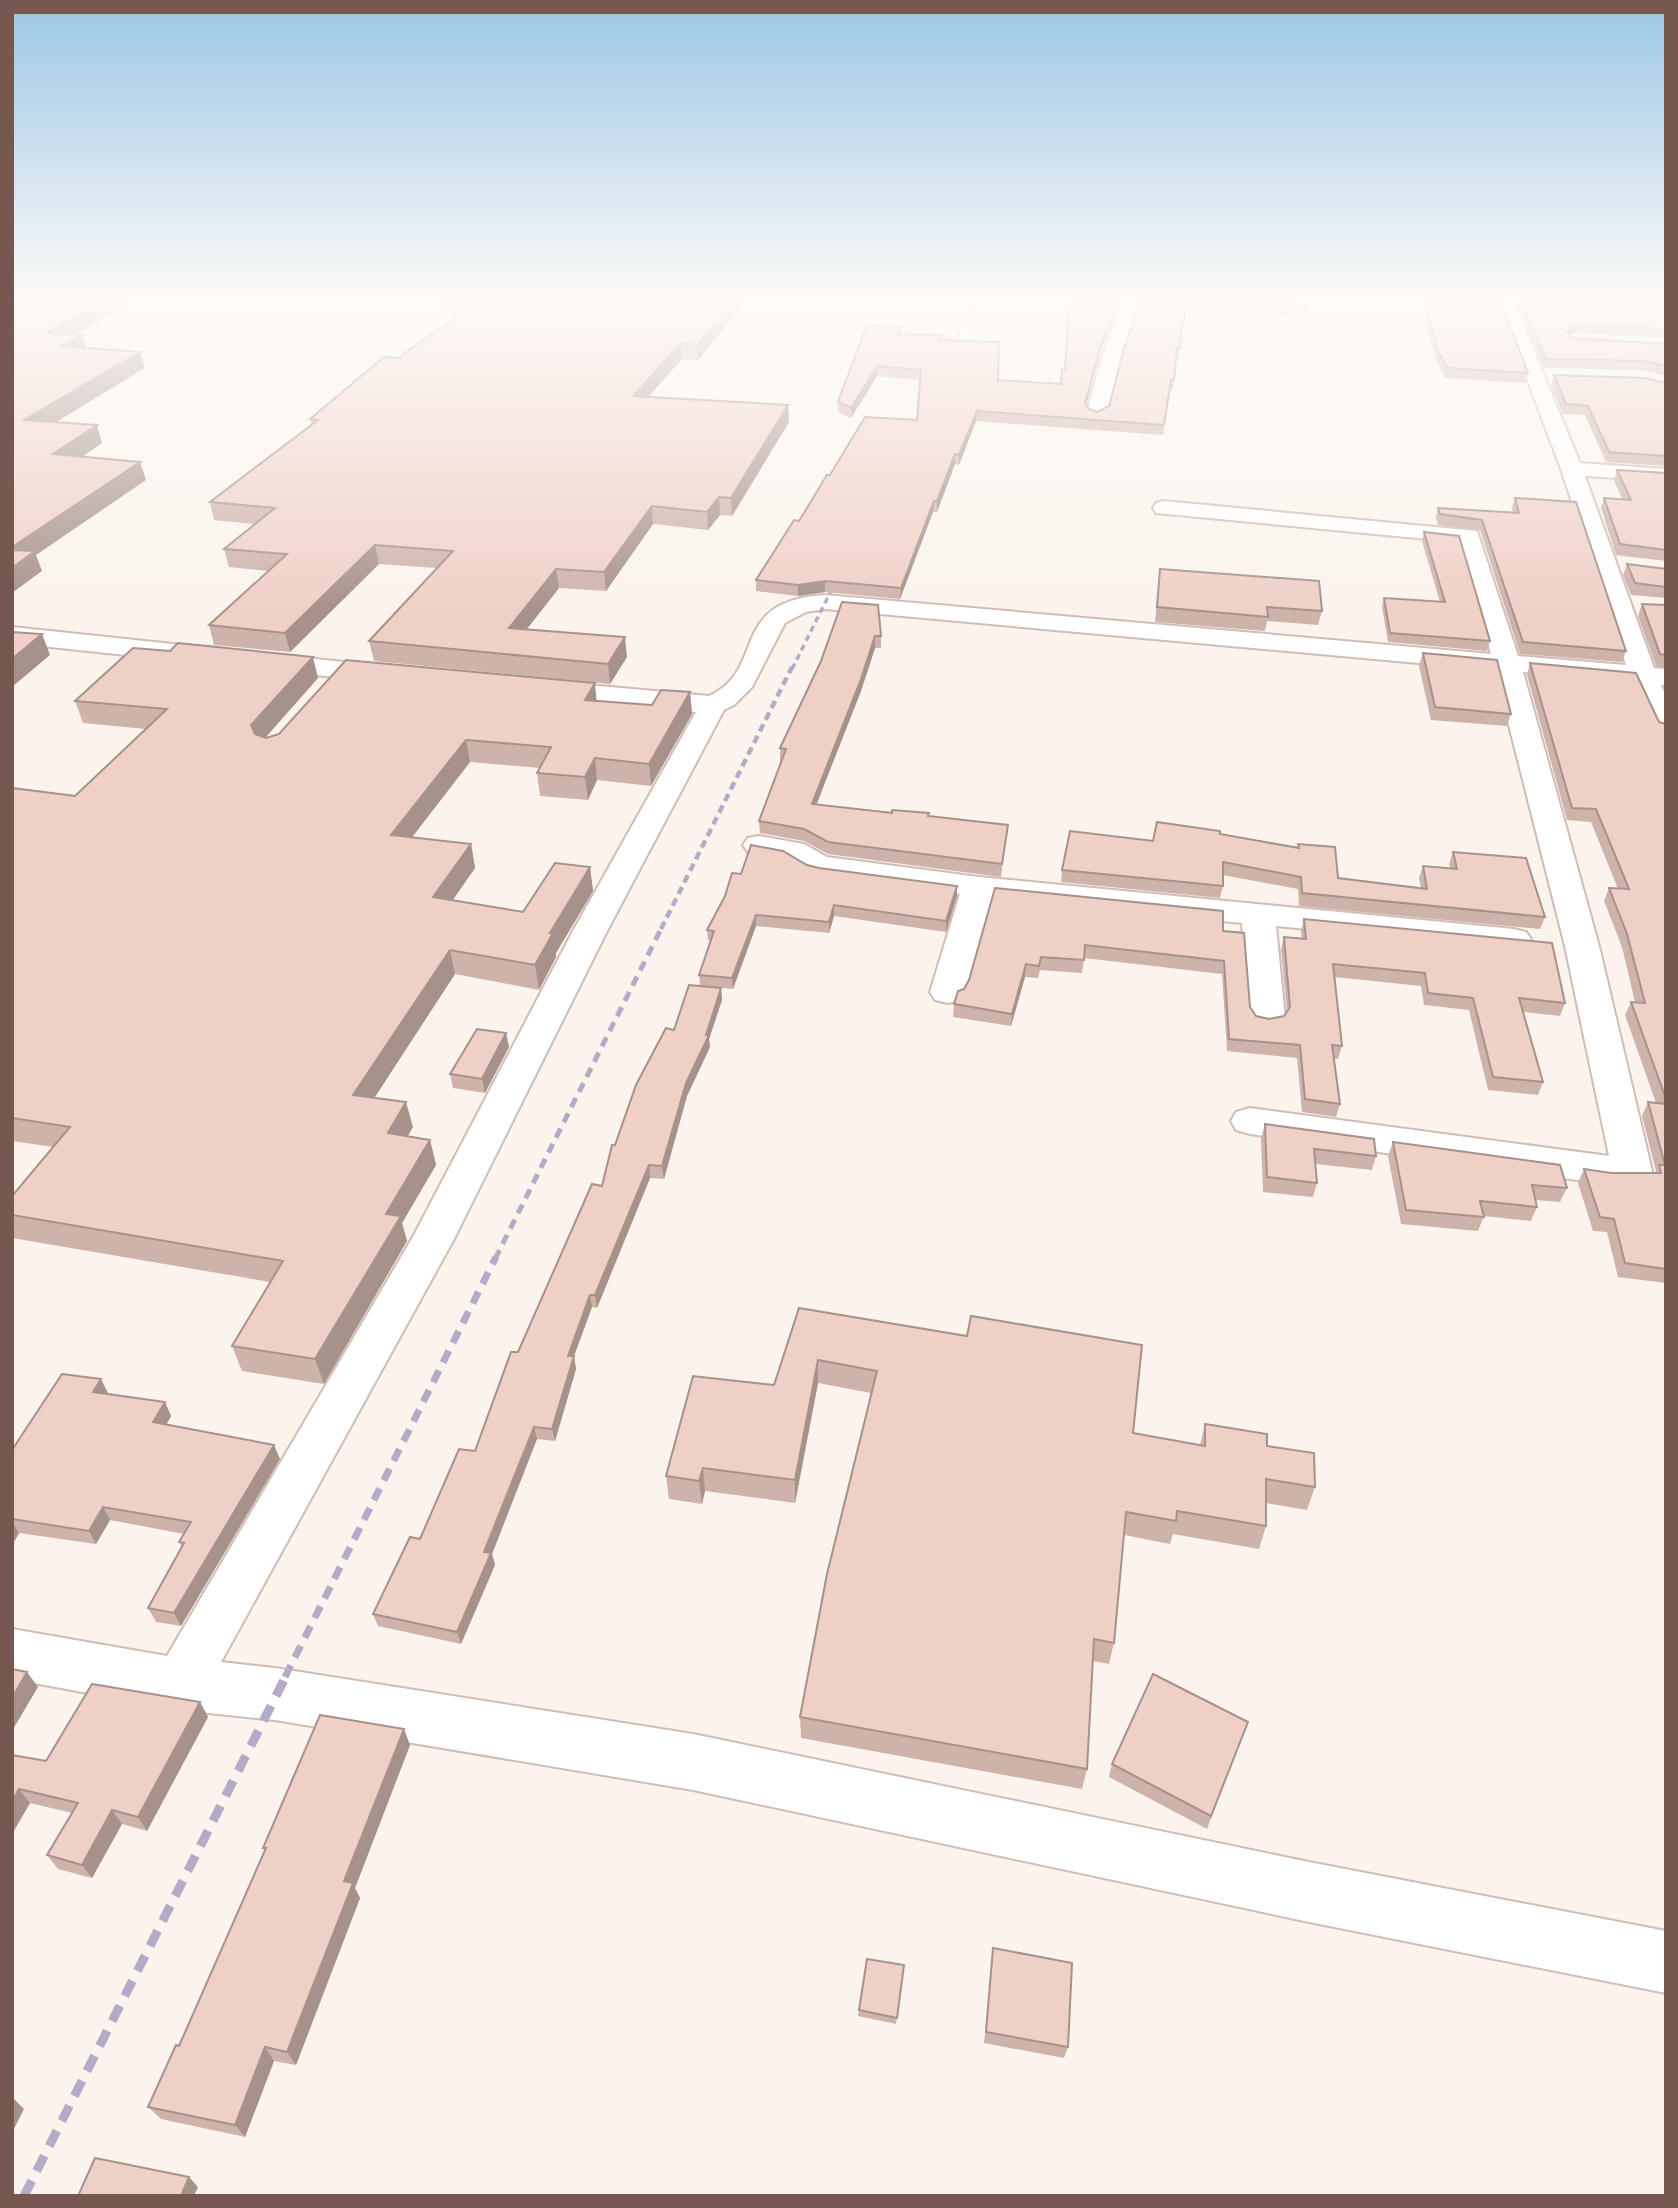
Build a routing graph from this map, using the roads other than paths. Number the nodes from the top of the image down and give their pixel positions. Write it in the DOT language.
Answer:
graph roads {
  1 [pos="1099,405"];
  2 [pos="1551,405"];
  3 [pos="1097,413"];
  4 [pos="1572,469"];
  5 [pos="1666,475"];
  6 [pos="1164,508"];
  7 [pos="1605,564"];
  8 [pos="1629,566"];
  9 [pos="12,635"];
  10 [pos="1507,663"];
  11 [pos="1655,676"];
  12 [pos="412,677"];
  13 [pos="523,687"];
  14 [pos="713,705"];
  15 [pos="1664,720"];
  16 [pos="758,845"];
  17 [pos="979,887"];
  18 [pos="1258,914"];
  19 [pos="1560,944"];
  20 [pos="948,992"];
  21 [pos="1267,1018"];
  22 [pos="1250,1121"];
  23 [pos="1649,1174"];
  24 [pos="12,1654"];
  25 [pos="180,1684"];
  26 [pos="1666,1962"];
  1 -- 3 [label="street"];
  2 -- 4 [label="street"];
  4 -- 5 [label="street"];
  4 -- 7 [label="street"];
  6 -- 10 [label="street"];
  7 -- 8 [label="street"];
  7 -- 11 [label="street"];
  9 -- 12 [label="street"];
  10 -- 11 [label="street"];
  10 -- 14 [label="street"];
  10 -- 19 [label="street"];
  11 -- 15 [label="street"];
  13 -- 14 [label="street"];
  14 -- 25 [label="street"];
  16 -- 17 [label="street"];
  17 -- 18 [label="street"];
  17 -- 20 [label="street"];
  18 -- 19 [label="street"];
  18 -- 21 [label="street"];
  19 -- 23 [label="street"];
  22 -- 23 [label="street"];
  24 -- 25 [label="street"];
  25 -- 26 [label="street"];
}
